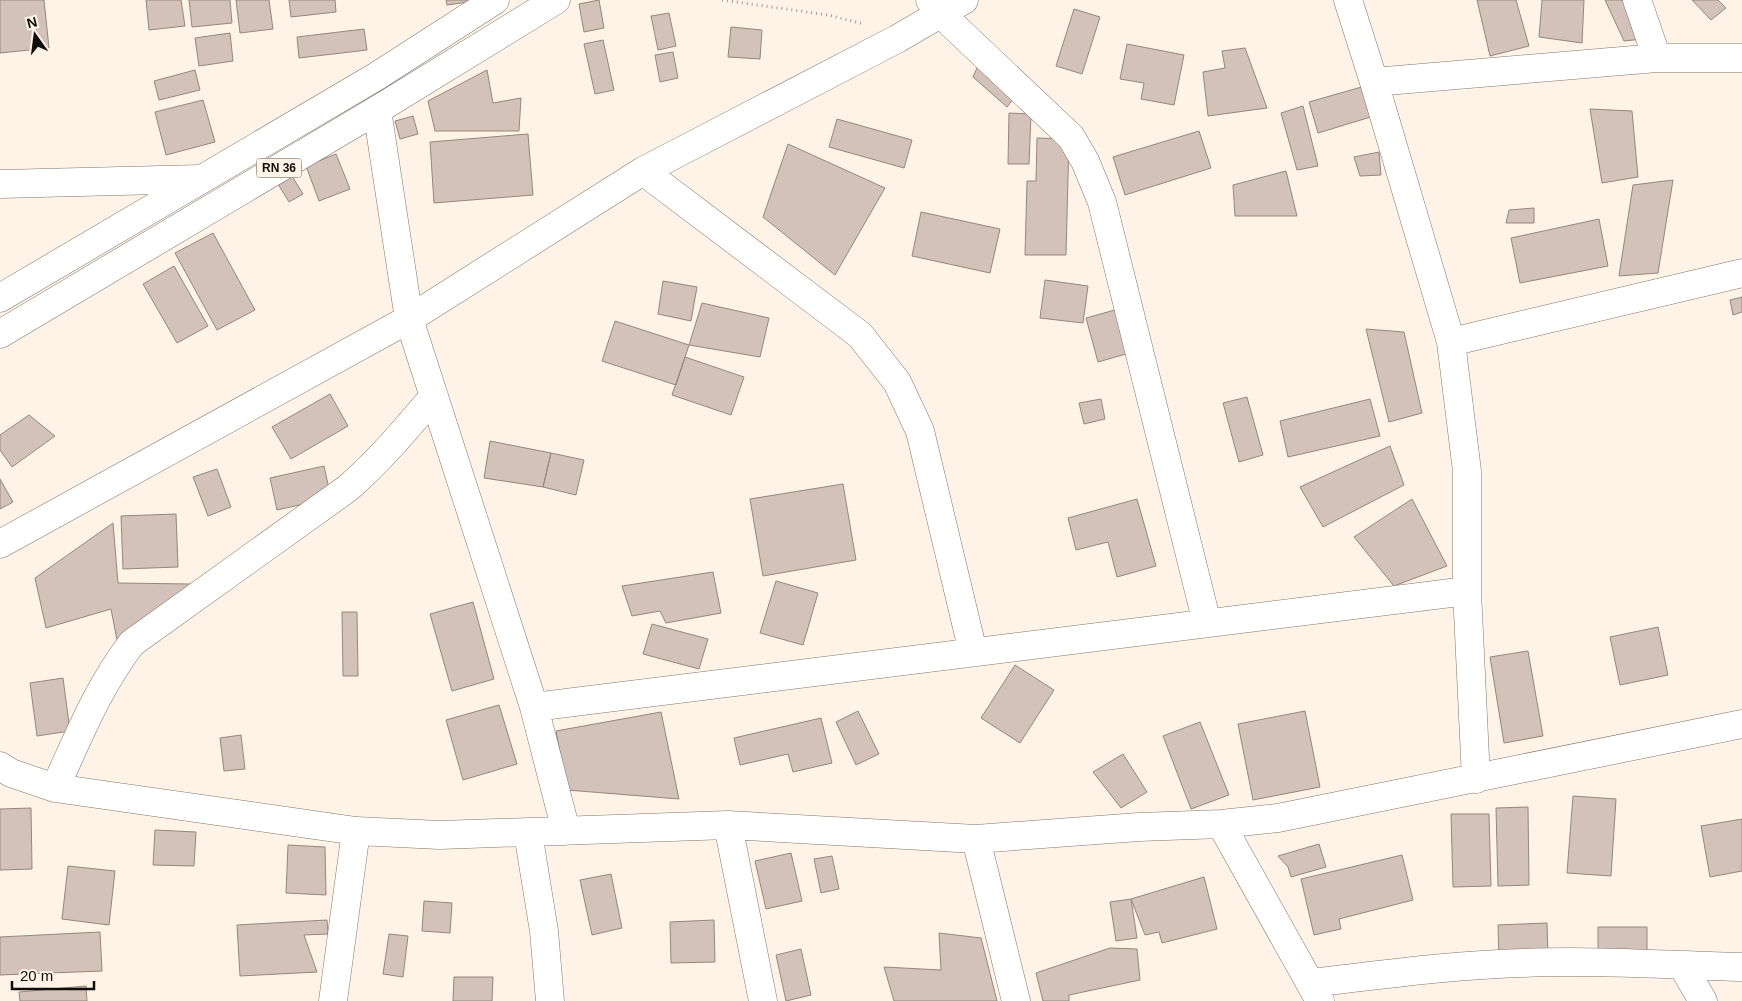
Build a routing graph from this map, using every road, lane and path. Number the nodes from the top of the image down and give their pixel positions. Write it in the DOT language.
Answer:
graph roads {
  1 [pos="495,0"];
  2 [pos="556,0"];
  3 [pos="722,0"];
  4 [pos="964,0"];
  5 [pos="1348,0"];
  6 [pos="1637,0"];
  7 [pos="936,7"];
  8 [pos="897,39"];
  9 [pos="1657,58"];
  10 [pos="1742,58"];
  11 [pos="1374,82"];
  12 [pos="377,110"];
  13 [pos="643,171"];
  14 [pos="201,179"];
  15 [pos="0,184"];
  16 [pos="1742,273"];
  17 [pos="0,298"];
  18 [pos="409,319"];
  19 [pos="0,334"];
  20 [pos="1451,342"];
  21 [pos="434,396"];
  22 [pos="0,544"];
  23 [pos="1467,591"];
  24 [pos="1207,623"];
  25 [pos="973,652"];
  26 [pos="534,707"];
  27 [pos="1742,724"];
  28 [pos="0,766"];
  29 [pos="1476,779"];
  30 [pos="55,788"];
  31 [pos="1222,824"];
  32 [pos="728,826"];
  33 [pos="356,831"];
  34 [pos="566,831"];
  35 [pos="528,833"];
  36 [pos="976,839"];
  37 [pos="1682,965"];
  38 [pos="1742,967"];
  39 [pos="1315,992"];
  40 [pos="333,1001"];
  41 [pos="550,1001"];
  42 [pos="763,1001"];
  43 [pos="1016,1001"];
  44 [pos="1702,1001"];
  1 -- 14 [label="street, RN 36"];
  2 -- 12 [label="street, RN 36"];
  3 -- 8 [label="path"];
  4 -- 7 [label="street"];
  5 -- 11 [label="street"];
  6 -- 9 [label="street"];
  7 -- 8 [label="street"];
  7 -- 24 [label="street"];
  8 -- 13 [label="street"];
  9 -- 10 [label="street"];
  9 -- 11 [label="street"];
  11 -- 20 [label="street"];
  12 -- 18 [label="street"];
  12 -- 19 [label="street, RN 36"];
  13 -- 18 [label="street"];
  13 -- 25 [label="street"];
  14 -- 15 [label="street"];
  14 -- 17 [label="street, RN 36"];
  16 -- 20 [label="street"];
  18 -- 21 [label="street"];
  18 -- 22 [label="street"];
  20 -- 23 [label="street"];
  21 -- 26 [label="street"];
  21 -- 30 [label="street"];
  23 -- 24 [label="street"];
  23 -- 29 [label="street"];
  24 -- 25 [label="street"];
  25 -- 26 [label="street"];
  26 -- 34 [label="street"];
  27 -- 29 [label="street"];
  28 -- 30 [label="street"];
  29 -- 31 [label="street"];
  30 -- 33 [label="street"];
  31 -- 36 [label="street"];
  31 -- 39 [label="street"];
  32 -- 34 [label="street"];
  32 -- 36 [label="street"];
  32 -- 42 [label="street"];
  33 -- 35 [label="street"];
  33 -- 40 [label="street"];
  34 -- 35 [label="street"];
  35 -- 41 [label="street"];
  36 -- 43 [label="street"];
  37 -- 38 [label="street"];
  37 -- 39 [label="street"];
  37 -- 44 [label="street"];
}
